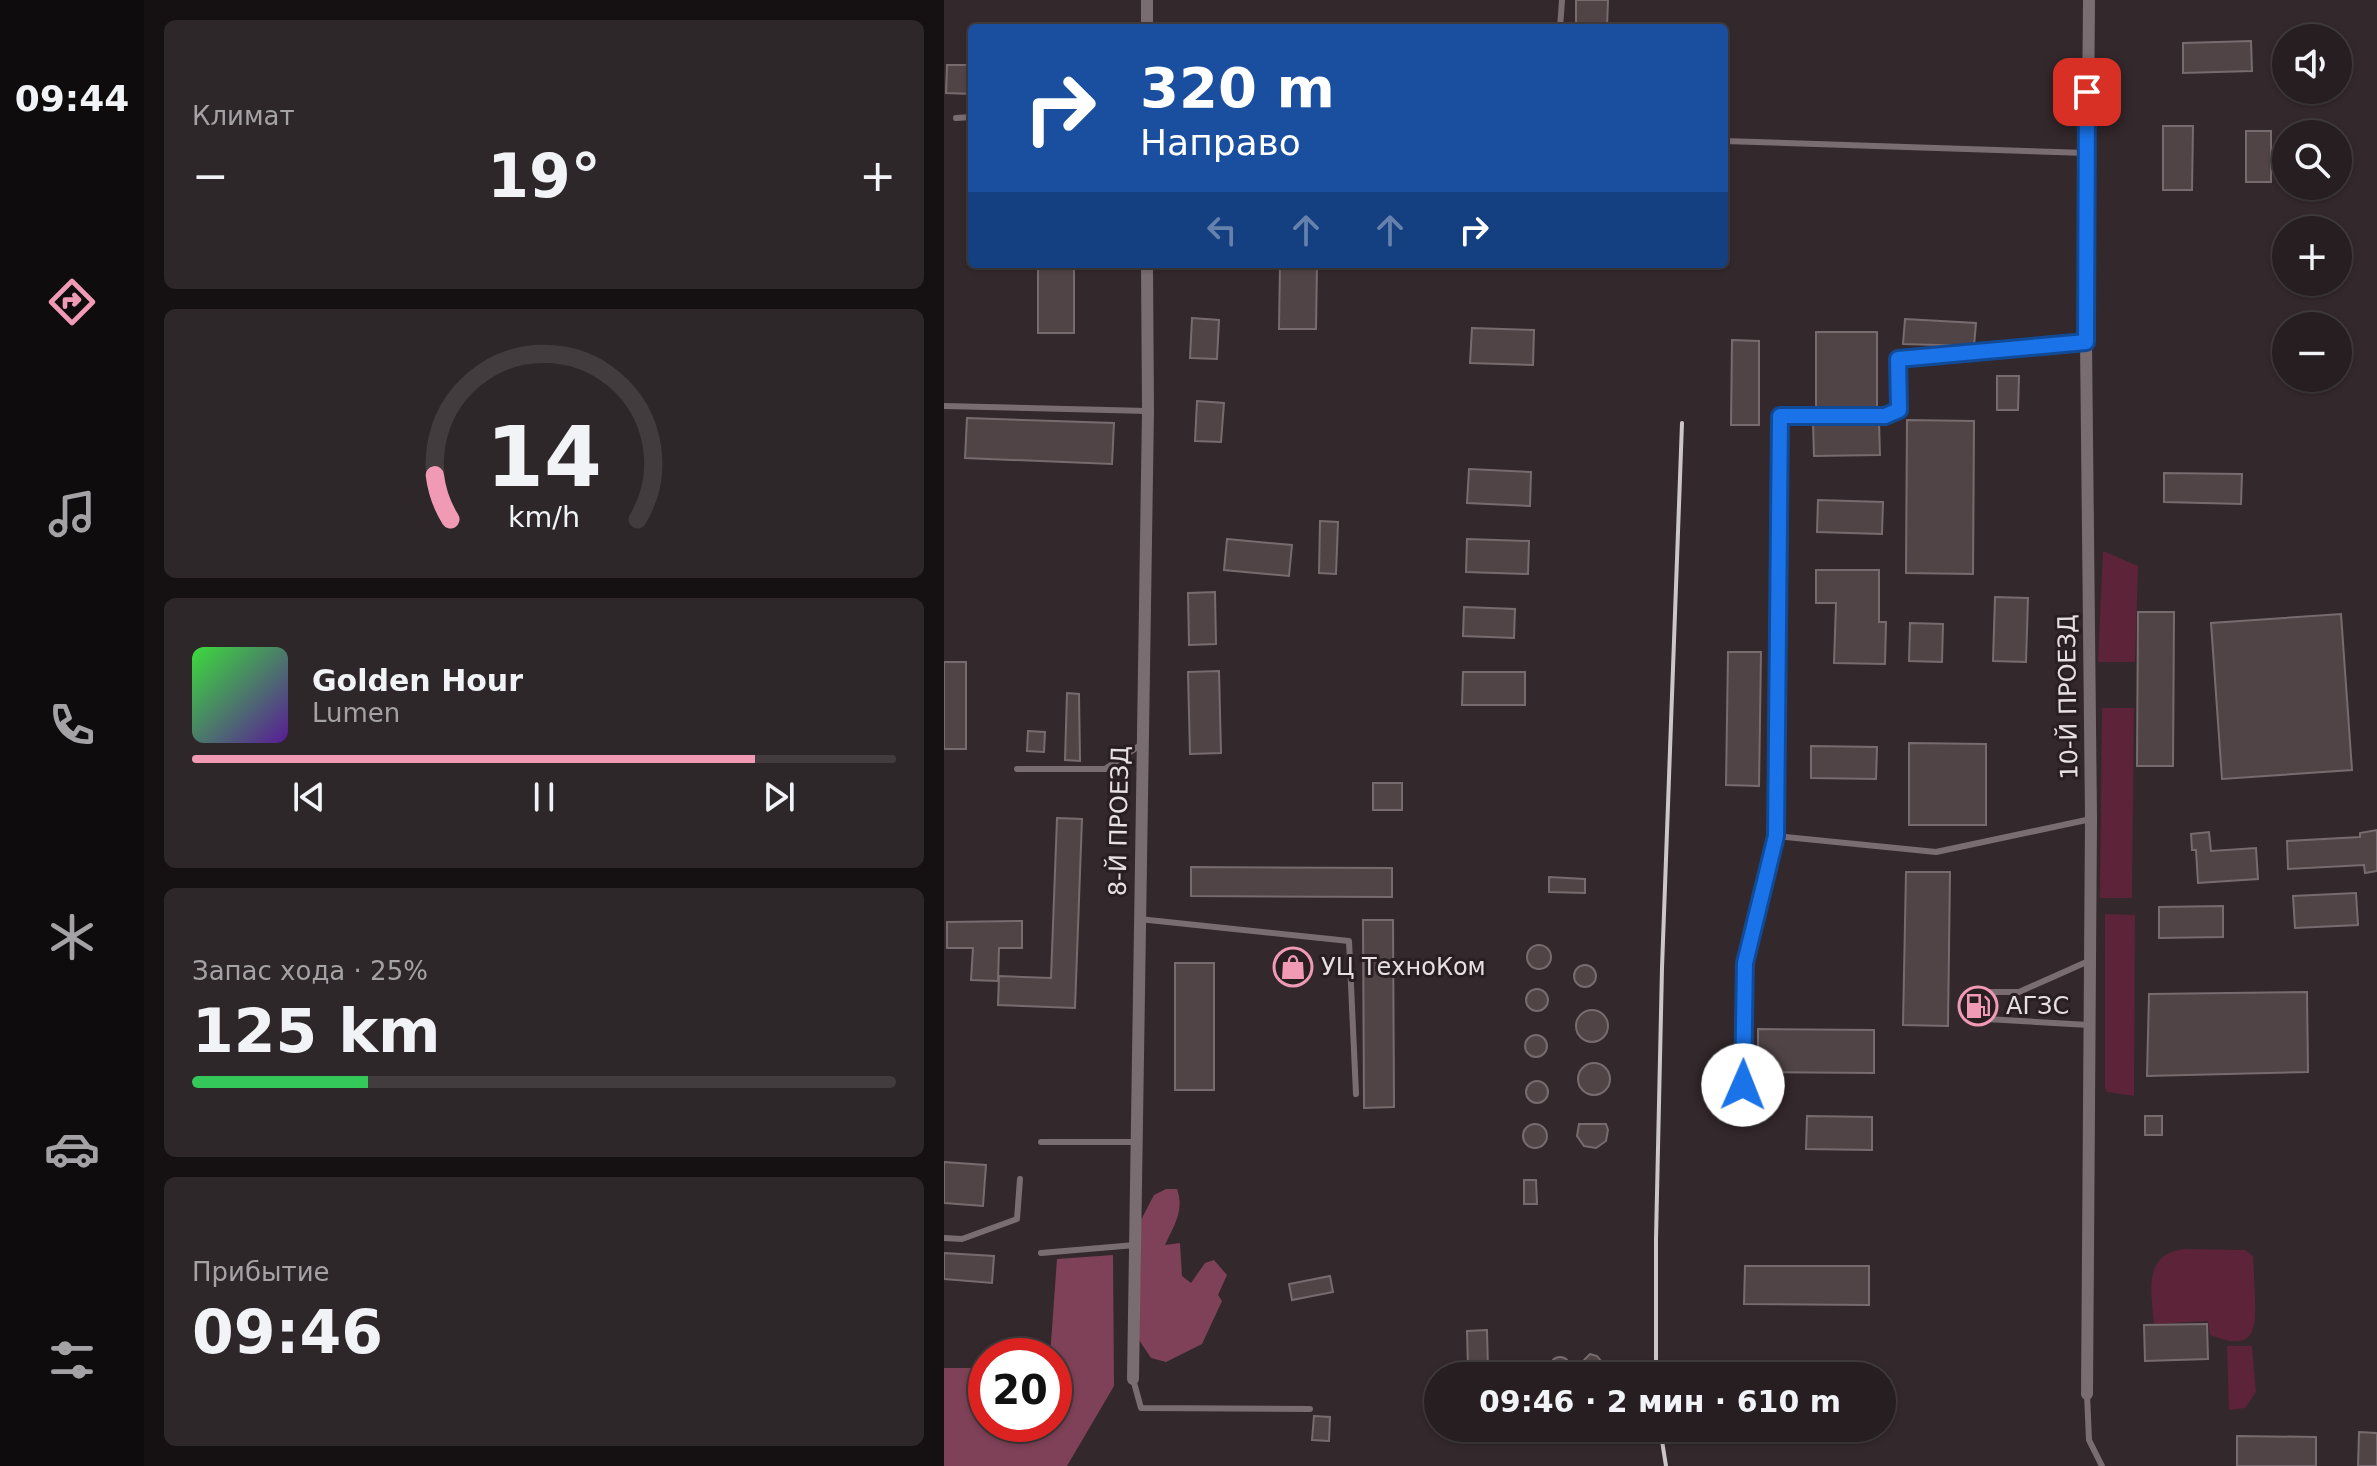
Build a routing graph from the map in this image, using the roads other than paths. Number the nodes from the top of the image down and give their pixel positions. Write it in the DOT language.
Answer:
graph roads {
  1 [pos="1147,0"];
  2 [pos="1562,0"];
  3 [pos="2089,0"];
  4 [pos="1147,24"];
  5 [pos="1560,24"];
  6 [pos="968,117"];
  7 [pos="956,118"];
  8 [pos="1728,141"];
  9 [pos="2086,153"];
  10 [pos="1147,268"];
  11 [pos="2086,342"];
  12 [pos="944,406"];
  13 [pos="1148,411"];
  14 [pos="1142,744"];
  15 [pos="1017,769"];
  16 [pos="2091,819"];
  17 [pos="1776,836"];
  18 [pos="1139,919"];
  19 [pos="2091,960"];
  20 [pos="2089,1025"];
  21 [pos="1743,1085"];
  22 [pos="1356,1094"];
  23 [pos="1041,1142"];
  24 [pos="1136,1142"];
  25 [pos="1020,1179"];
  26 [pos="944,1238"];
  27 [pos="1135,1245"];
  28 [pos="1041,1253"];
  29 [pos="1133,1379"];
  30 [pos="2087,1394"];
  31 [pos="1310,1409"];
  32 [pos="2102,1466"];
  1 -- 4 [label="street"];
  2 -- 5 [label="lane"];
  3 -- 9 [label="street, 10-Й ПРОЕЗД"];
  6 -- 7 [label="lane"];
  8 -- 9 [label="lane"];
  9 -- 11 [label="street, 10-Й ПРОЕЗД"];
  10 -- 13 [label="street, 8-Й ПРОЕЗД"];
  11 -- 16 [label="street, 10-Й ПРОЕЗД"];
  11 -- 17 [label="lane"];
  12 -- 13 [label="lane"];
  13 -- 14 [label="street, 8-Й ПРОЕЗД"];
  14 -- 15 [label="lane"];
  14 -- 18 [label="street, 8-Й ПРОЕЗД"];
  16 -- 17 [label="lane"];
  16 -- 19 [label="street, 10-Й ПРОЕЗД"];
  17 -- 21 [label="lane"];
  18 -- 22 [label="lane"];
  18 -- 24 [label="street, 8-Й ПРОЕЗД"];
  19 -- 20 [label="street, 10-Й ПРОЕЗД"];
  19 -- 20 [label="lane"];
  20 -- 30 [label="street, 10-Й ПРОЕЗД"];
  23 -- 24 [label="lane"];
  24 -- 27 [label="street, 8-Й ПРОЕЗД"];
  25 -- 26 [label="lane"];
  27 -- 28 [label="lane"];
  27 -- 29 [label="street, 8-Й ПРОЕЗД"];
  29 -- 31 [label="lane"];
  30 -- 32 [label="lane"];
}
